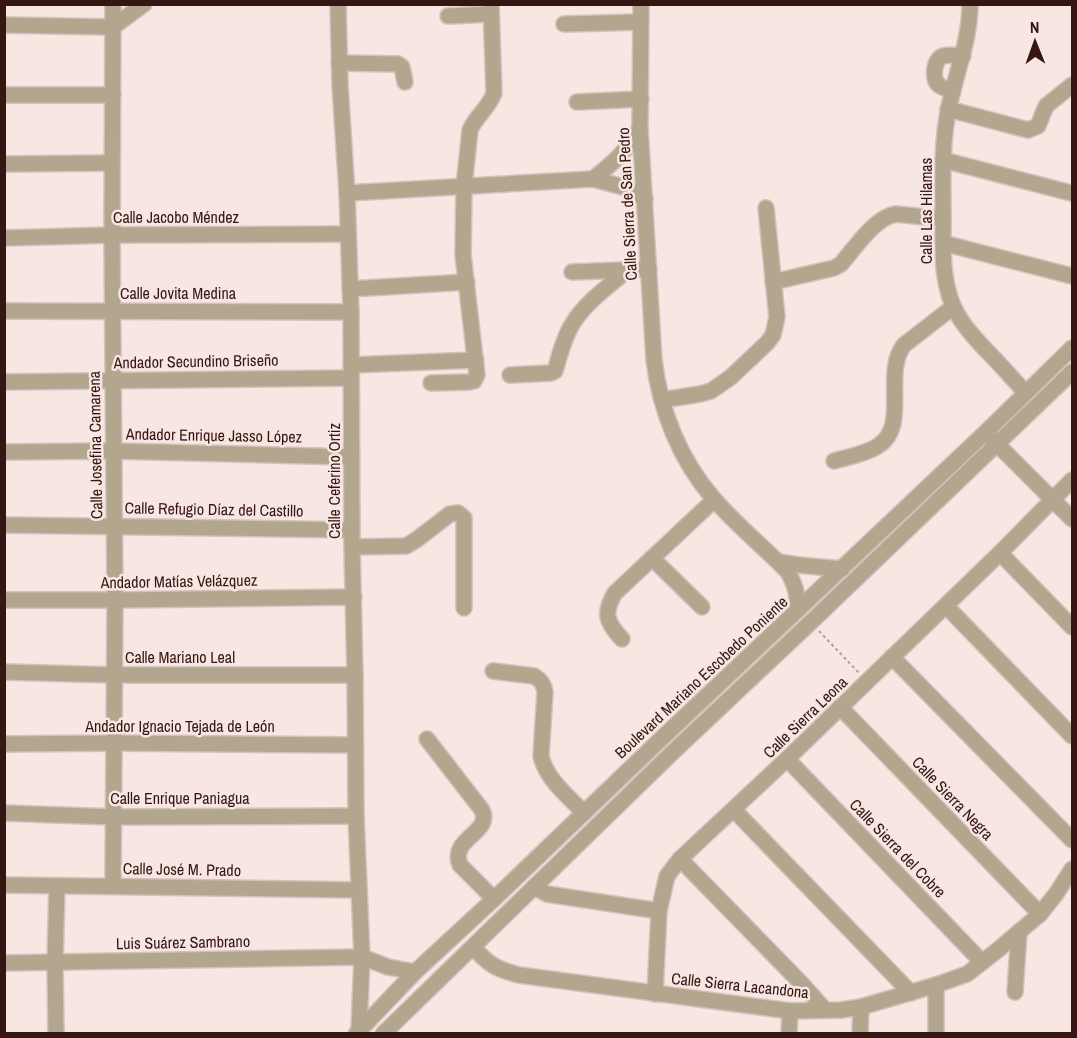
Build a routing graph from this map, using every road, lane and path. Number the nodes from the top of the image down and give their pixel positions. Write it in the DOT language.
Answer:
graph roads {
  1 [pos="113,4"];
  2 [pos="144,4"];
  3 [pos="338,4"];
  4 [pos="641,4"];
  5 [pos="970,4"];
  6 [pos="491,9"];
  7 [pos="448,16"];
  8 [pos="641,22"];
  9 [pos="564,24"];
  10 [pos="4,25"];
  11 [pos="113,27"];
  12 [pos="963,56"];
  13 [pos="339,63"];
  14 [pos="405,82"];
  15 [pos="1072,85"];
  16 [pos="952,91"];
  17 [pos="4,95"];
  18 [pos="113,95"];
  19 [pos="641,99"];
  20 [pos="577,102"];
  21 [pos="948,109"];
  22 [pos="640,128"];
  23 [pos="943,160"];
  24 [pos="4,164"];
  25 [pos="112,164"];
  26 [pos="593,178"];
  27 [pos="464,186"];
  28 [pos="347,193"];
  29 [pos="1071,193"];
  30 [pos="645,199"];
  31 [pos="766,208"];
  32 [pos="943,219"];
  33 [pos="348,234"];
  34 [pos="112,235"];
  35 [pos="4,238"];
  36 [pos="943,243"];
  37 [pos="649,269"];
  38 [pos="626,271"];
  39 [pos="572,272"];
  40 [pos="1072,276"];
  41 [pos="467,282"];
  42 [pos="773,282"];
  43 [pos="350,289"];
  44 [pos="953,307"];
  45 [pos="4,311"];
  46 [pos="112,311"];
  47 [pos="351,312"];
  48 [pos="1072,348"];
  49 [pos="476,368"];
  50 [pos="351,371"];
  51 [pos="1072,372"];
  52 [pos="510,375"];
  53 [pos="112,380"];
  54 [pos="4,382"];
  55 [pos="431,383"];
  56 [pos="1025,392"];
  57 [pos="662,400"];
  58 [pos="986,432"];
  59 [pos="997,444"];
  60 [pos="113,451"];
  61 [pos="4,452"];
  62 [pos="351,457"];
  63 [pos="834,461"];
  64 [pos="1072,480"];
  65 [pos="714,500"];
  66 [pos="1053,500"];
  67 [pos="1072,519"];
  68 [pos="4,525"];
  69 [pos="114,526"];
  70 [pos="352,530"];
  71 [pos="352,547"];
  72 [pos="1000,553"];
  73 [pos="652,558"];
  74 [pos="778,562"];
  75 [pos="842,569"];
  76 [pos="354,597"];
  77 [pos="4,600"];
  78 [pos="115,600"];
  79 [pos="946,606"];
  80 [pos="702,607"];
  81 [pos="464,608"];
  82 [pos="798,610"];
  83 [pos="811,622"];
  84 [pos="1072,627"];
  85 [pos="622,639"];
  86 [pos="892,657"];
  87 [pos="4,672"];
  88 [pos="493,672"];
  89 [pos="115,675"];
  90 [pos="355,675"];
  91 [pos="867,682"];
  92 [pos="840,707"];
  93 [pos="1072,736"];
  94 [pos="661,739"];
  95 [pos="427,740"];
  96 [pos="114,743"];
  97 [pos="4,744"];
  98 [pos="355,745"];
  99 [pos="674,751"];
  100 [pos="787,759"];
  101 [pos="734,810"];
  102 [pos="4,813"];
  103 [pos="584,813"];
  104 [pos="356,816"];
  105 [pos="114,817"];
  106 [pos="1072,840"];
  107 [pos="680,859"];
  108 [pos="1072,869"];
  109 [pos="4,885"];
  110 [pos="57,886"];
  111 [pos="112,886"];
  112 [pos="534,886"];
  113 [pos="358,890"];
  114 [pos="494,899"];
  115 [pos="659,911"];
  116 [pos="1040,914"];
  117 [pos="1019,932"];
  118 [pos="473,947"];
  119 [pos="362,957"];
  120 [pos="982,962"];
  121 [pos="4,963"];
  122 [pos="55,963"];
  123 [pos="415,972"];
  124 [pos="936,985"];
  125 [pos="1015,992"];
  126 [pos="911,993"];
  127 [pos="655,994"];
  128 [pos="861,1007"];
  129 [pos="825,1010"];
  130 [pos="790,1011"];
  131 [pos="358,1032"];
  132 [pos="56,1034"];
  133 [pos="382,1034"];
  134 [pos="789,1034"];
  135 [pos="860,1034"];
  136 [pos="936,1034"];
  1 -- 11 [label="street, Calle Josefina Camarena"];
  2 -- 11 [label="street"];
  3 -- 13 [label="street, Calle Ceferino Ortiz"];
  4 -- 8 [label="street, Calle Sierra de San Pedro"];
  5 -- 12 [label="street, Calle Las Hilamas"];
  6 -- 7 [label="street"];
  6 -- 27 [label="street"];
  8 -- 9 [label="street"];
  8 -- 19 [label="street, Calle Sierra de San Pedro"];
  10 -- 11 [label="street"];
  11 -- 18 [label="street, Calle Josefina Camarena"];
  12 -- 16 [label="street, Calle Las Hilamas"];
  12 -- 16 [label="street"];
  13 -- 14 [label="street"];
  13 -- 28 [label="street, Calle Ceferino Ortiz"];
  15 -- 21 [label="street"];
  16 -- 21 [label="street, Calle Las Hilamas"];
  17 -- 18 [label="street"];
  18 -- 25 [label="street, Calle Josefina Camarena"];
  19 -- 20 [label="street"];
  19 -- 22 [label="street, Calle Sierra de San Pedro"];
  21 -- 23 [label="street, Calle Las Hilamas"];
  22 -- 26 [label="street"];
  22 -- 30 [label="street, Calle Sierra de San Pedro"];
  23 -- 29 [label="street"];
  23 -- 32 [label="street, Calle Las Hilamas"];
  24 -- 25 [label="street"];
  25 -- 34 [label="street, Calle Josefina Camarena"];
  26 -- 27 [label="street"];
  26 -- 30 [label="street"];
  27 -- 28 [label="street"];
  27 -- 41 [label="street"];
  28 -- 33 [label="street, Calle Ceferino Ortiz"];
  30 -- 37 [label="street, Calle Sierra de San Pedro"];
  31 -- 42 [label="street"];
  32 -- 36 [label="street, Calle Las Hilamas"];
  32 -- 42 [label="street"];
  33 -- 34 [label="street, Calle Jacobo Méndez"];
  33 -- 43 [label="street, Calle Ceferino Ortiz"];
  34 -- 35 [label="street, Calle Jacobo Méndez"];
  34 -- 46 [label="street, Calle Josefina Camarena"];
  36 -- 40 [label="street"];
  36 -- 44 [label="street, Calle Las Hilamas"];
  37 -- 38 [label="street"];
  37 -- 57 [label="street, Calle Sierra de San Pedro"];
  38 -- 39 [label="street"];
  38 -- 52 [label="street, Calle Sierra de San Pedro"];
  41 -- 43 [label="street"];
  41 -- 49 [label="street"];
  42 -- 57 [label="street"];
  43 -- 47 [label="street, Calle Ceferino Ortiz"];
  44 -- 56 [label="street, Calle Las Hilamas"];
  44 -- 63 [label="street"];
  45 -- 46 [label="street, Calle Jovita Medina"];
  46 -- 47 [label="street, Calle Jovita Medina"];
  46 -- 53 [label="street, Calle Josefina Camarena"];
  47 -- 50 [label="street, Calle Ceferino Ortiz"];
  48 -- 56 [label="street, Boulevard Mariano Escobedo Poniente"];
  49 -- 50 [label="street, Andador Secundino Briseño"];
  49 -- 55 [label="street"];
  50 -- 53 [label="street, Andador Secundino Briseño"];
  50 -- 62 [label="street, Calle Ceferino Ortiz"];
  51 -- 59 [label="street"];
  53 -- 54 [label="street, Andador Secundino Briseño"];
  53 -- 60 [label="street, Calle Josefina Camarena"];
  56 -- 58 [label="street, Boulevard Mariano Escobedo Poniente"];
  57 -- 65 [label="street, Calle Sierra de San Pedro"];
  58 -- 59 [label="street"];
  58 -- 75 [label="street, Boulevard Mariano Escobedo Poniente"];
  59 -- 66 [label="street"];
  59 -- 83 [label="street"];
  60 -- 61 [label="street, Andador Enrique Jasso López"];
  60 -- 62 [label="street, Andador Enrique Jasso López"];
  60 -- 69 [label="street, Calle Josefina Camarena"];
  62 -- 70 [label="street, Calle Ceferino Ortiz"];
  64 -- 66 [label="street, Calle Sierra Leona"];
  65 -- 73 [label="street"];
  65 -- 74 [label="street, Calle Sierra de San Pedro"];
  66 -- 67 [label="street"];
  66 -- 72 [label="street, Calle Sierra Leona"];
  68 -- 69 [label="street, Calle Refugio Díaz del Castillo"];
  69 -- 70 [label="street, Calle Refugio Díaz del Castillo"];
  69 -- 78 [label="street, Calle Josefina Camarena"];
  70 -- 71 [label="street, Calle Ceferino Ortiz"];
  71 -- 76 [label="street, Calle Ceferino Ortiz"];
  71 -- 81 [label="street"];
  72 -- 79 [label="street, Calle Sierra Leona"];
  72 -- 84 [label="street"];
  73 -- 80 [label="street"];
  73 -- 85 [label="street"];
  74 -- 75 [label="street"];
  74 -- 82 [label="street, Calle Sierra de San Pedro"];
  75 -- 82 [label="street, Boulevard Mariano Escobedo Poniente"];
  76 -- 78 [label="street, Andador Matías Velázquez"];
  76 -- 90 [label="street, Calle Ceferino Ortiz"];
  77 -- 78 [label="street, Andador Matías Velázquez"];
  78 -- 89 [label="street, Calle Josefina Camarena"];
  79 -- 86 [label="street, Calle Sierra Leona"];
  79 -- 93 [label="street"];
  82 -- 94 [label="street, Boulevard Mariano Escobedo Poniente"];
  83 -- 91 [label="path"];
  83 -- 99 [label="street"];
  86 -- 91 [label="street, Calle Sierra Leona"];
  86 -- 106 [label="street"];
  87 -- 89 [label="street, Calle Mariano Leal"];
  88 -- 103 [label="street"];
  89 -- 90 [label="street, Calle Mariano Leal"];
  89 -- 96 [label="street, Calle Josefina Camarena"];
  90 -- 98 [label="street, Calle Ceferino Ortiz"];
  91 -- 92 [label="street, Calle Sierra Leona"];
  92 -- 100 [label="street, Calle Sierra Leona"];
  92 -- 116 [label="street, Calle Sierra Negra"];
  94 -- 99 [label="street"];
  94 -- 103 [label="street, Boulevard Mariano Escobedo Poniente"];
  95 -- 114 [label="street"];
  96 -- 97 [label="street, Andador Ignacio Tejada de León"];
  96 -- 98 [label="street, Andador Ignacio Tejada de León"];
  96 -- 105 [label="street, Calle Josefina Camarena"];
  98 -- 104 [label="street, Calle Ceferino Ortiz"];
  99 -- 112 [label="street"];
  100 -- 101 [label="street, Calle Sierra Leona"];
  100 -- 120 [label="street, Calle Sierra del Cobre"];
  101 -- 107 [label="street, Calle Sierra Leona"];
  101 -- 126 [label="street"];
  102 -- 105 [label="street, Calle Enrique Paniagua"];
  103 -- 114 [label="street, Boulevard Mariano Escobedo Poniente"];
  104 -- 105 [label="street, Calle Enrique Paniagua"];
  104 -- 113 [label="street, Calle Ceferino Ortiz"];
  105 -- 111 [label="street, Calle Josefina Camarena"];
  107 -- 115 [label="street, Calle Sierra Leona"];
  107 -- 129 [label="street"];
  108 -- 116 [label="street, Calle Sierra Lacandona"];
  109 -- 110 [label="street, Calle José M. Prado"];
  110 -- 111 [label="street, Calle José M. Prado"];
  110 -- 122 [label="street"];
  111 -- 113 [label="street, Calle José M. Prado"];
  112 -- 115 [label="street"];
  112 -- 118 [label="street"];
  113 -- 119 [label="street, Calle Ceferino Ortiz"];
  114 -- 123 [label="street, Boulevard Mariano Escobedo Poniente"];
  115 -- 127 [label="street, Calle Sierra Leona"];
  116 -- 117 [label="street, Calle Sierra Lacandona"];
  117 -- 120 [label="street, Calle Sierra Lacandona"];
  117 -- 125 [label="street"];
  118 -- 127 [label="street, Calle Sierra Lacandona"];
  118 -- 133 [label="street"];
  119 -- 122 [label="street, Luis Suárez Sambrano"];
  119 -- 123 [label="street"];
  119 -- 131 [label="street, Calle Ceferino Ortiz"];
  120 -- 124 [label="street, Calle Sierra Lacandona"];
  121 -- 122 [label="street, Luis Suárez Sambrano"];
  122 -- 132 [label="street"];
  123 -- 131 [label="street, Boulevard Mariano Escobedo Poniente"];
  124 -- 126 [label="street, Calle Sierra Lacandona"];
  124 -- 136 [label="street"];
  126 -- 128 [label="street, Calle Sierra Lacandona"];
  127 -- 130 [label="street, Calle Sierra Lacandona"];
  128 -- 129 [label="street, Calle Sierra Lacandona"];
  128 -- 135 [label="street"];
  129 -- 130 [label="street, Calle Sierra Lacandona"];
  130 -- 134 [label="street"];
}
